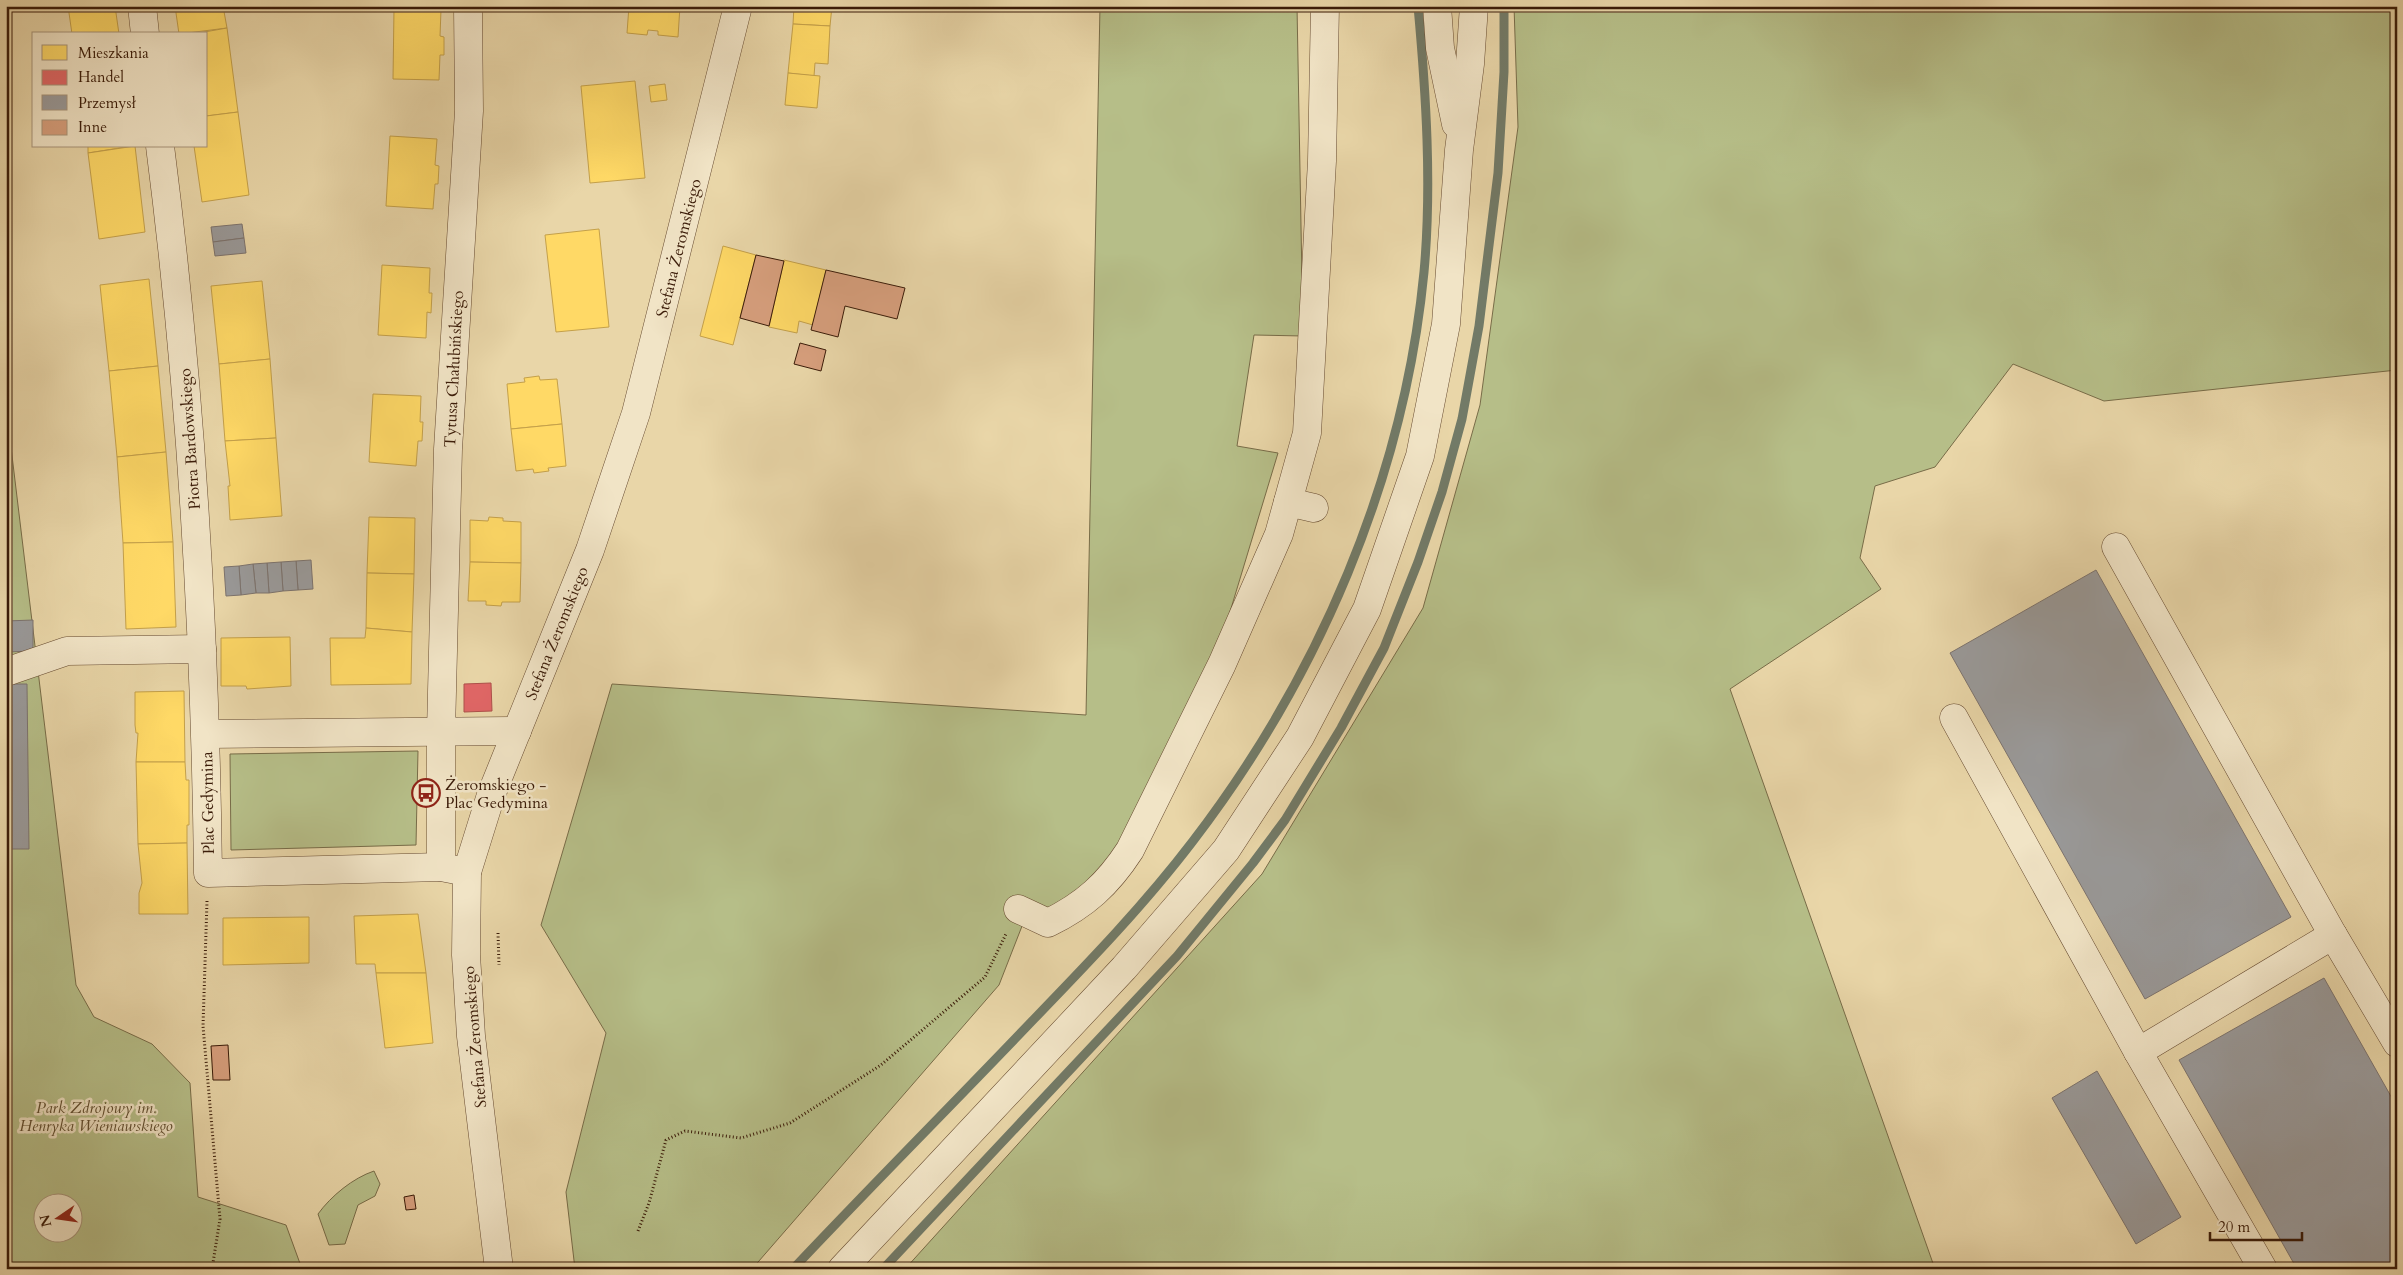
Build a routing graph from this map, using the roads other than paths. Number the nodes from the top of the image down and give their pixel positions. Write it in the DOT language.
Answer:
graph roads {
  1 [pos="142,6"];
  2 [pos="468,6"];
  3 [pos="738,6"];
  4 [pos="1325,6"];
  5 [pos="1437,6"];
  6 [pos="1474,6"];
  7 [pos="145,32"];
  8 [pos="160,148"];
  9 [pos="1459,150"];
  10 [pos="1288,502"];
  11 [pos="1314,508"];
  12 [pos="2116,547"];
  13 [pos="202,649"];
  14 [pos="6,672"];
  15 [pos="1954,718"];
  16 [pos="517,731"];
  17 [pos="441,732"];
  18 [pos="206,734"];
  19 [pos="454,870"];
  20 [pos="1018,909"];
  21 [pos="2333,934"];
  22 [pos="2397,1043"];
  23 [pos="2138,1052"];
  24 [pos="499,1269"];
  25 [pos="842,1269"];
  26 [pos="2263,1269"];
  1 -- 7 [label="street"];
  2 -- 17 [label="street, Tytusa Chałubińskiego"];
  3 -- 16 [label="street, Stefana Żeromskiego"];
  4 -- 10 [label="street"];
  5 -- 9 [label="street"];
  6 -- 9 [label="street"];
  8 -- 13 [label="street, Piotra Bardowskiego"];
  9 -- 25 [label="street"];
  10 -- 11 [label="street"];
  10 -- 20 [label="street"];
  12 -- 21 [label="street"];
  13 -- 14 [label="street"];
  13 -- 18 [label="street, Piotra Bardowskiego"];
  15 -- 23 [label="street"];
  16 -- 17 [label="street, Plac Gedymina"];
  16 -- 19 [label="street, Stefana Żeromskiego"];
  17 -- 18 [label="street, Plac Gedymina"];
  17 -- 19 [label="street"];
  18 -- 19 [label="street, Plac Gedymina"];
  19 -- 24 [label="street, Stefana Żeromskiego"];
  21 -- 22 [label="street"];
  21 -- 23 [label="street"];
  23 -- 26 [label="street"];
}
